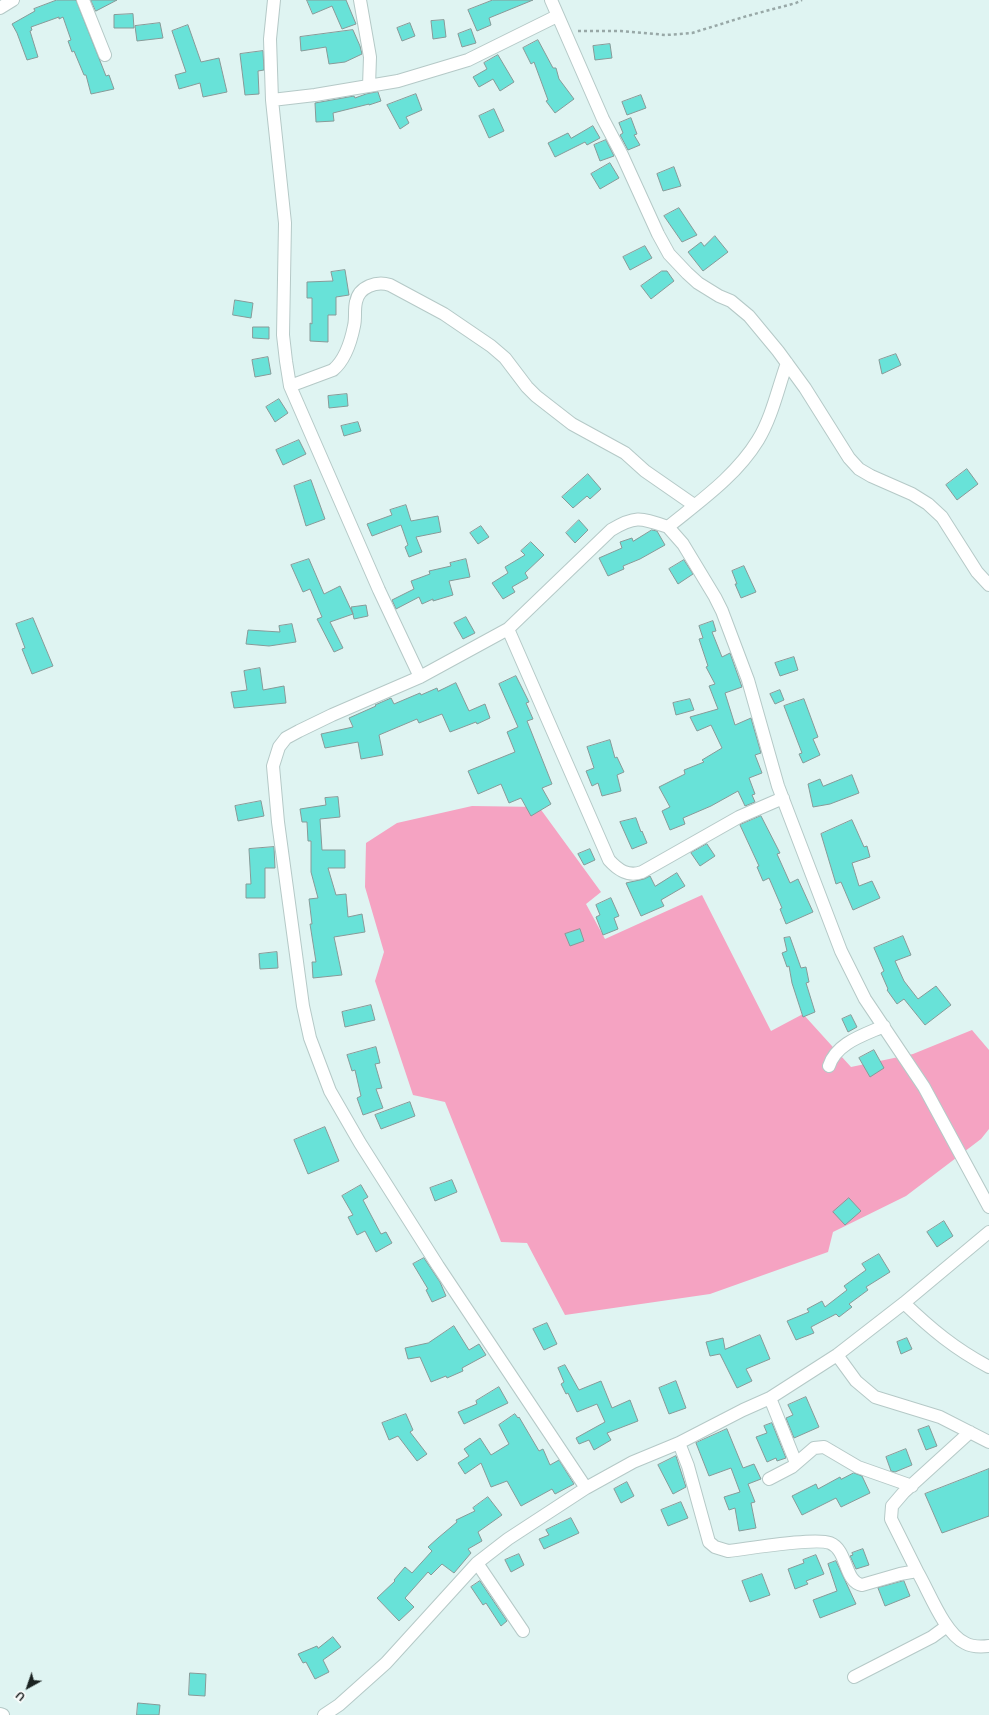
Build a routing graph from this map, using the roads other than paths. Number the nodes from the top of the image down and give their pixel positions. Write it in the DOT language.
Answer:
graph roads {
  1 [pos="13,0"];
  2 [pos="83,0"];
  3 [pos="274,0"];
  4 [pos="360,0"];
  5 [pos="551,0"];
  6 [pos="0,8"];
  7 [pos="557,16"];
  8 [pos="105,55"];
  9 [pos="369,86"];
  10 [pos="272,100"];
  11 [pos="787,363"];
  12 [pos="290,386"];
  13 [pos="694,505"];
  14 [pos="668,527"];
  15 [pos="989,585"];
  16 [pos="508,629"];
  17 [pos="420,677"];
  18 [pos="783,798"];
  19 [pos="884,1026"];
  20 [pos="829,1066"];
  21 [pos="989,1207"];
  22 [pos="989,1232"];
  23 [pos="904,1303"];
  24 [pos="837,1355"];
  25 [pos="989,1367"];
  26 [pos="770,1398"];
  27 [pos="970,1432"];
  28 [pos="989,1442"];
  29 [pos="679,1443"];
  30 [pos="796,1463"];
  31 [pos="769,1478"];
  32 [pos="912,1486"];
  33 [pos="586,1488"];
  34 [pos="478,1563"];
  35 [pos="917,1571"];
  36 [pos="947,1626"];
  37 [pos="523,1631"];
  38 [pos="989,1646"];
  39 [pos="854,1677"];
  40 [pos="324,1715"];
  1 -- 6 [label="street"];
  2 -- 8 [label="street"];
  3 -- 10 [label="street"];
  4 -- 9 [label="street"];
  5 -- 7 [label="street"];
  7 -- 9 [label="street"];
  7 -- 11 [label="street"];
  9 -- 10 [label="street"];
  10 -- 12 [label="street"];
  11 -- 13 [label="street"];
  11 -- 15 [label="street"];
  12 -- 13 [label="street"];
  12 -- 17 [label="street"];
  13 -- 14 [label="street"];
  14 -- 16 [label="street"];
  14 -- 18 [label="street"];
  16 -- 17 [label="street"];
  16 -- 18 [label="street"];
  17 -- 33 [label="street"];
  18 -- 19 [label="street"];
  19 -- 20 [label="street"];
  19 -- 21 [label="street"];
  22 -- 23 [label="street"];
  23 -- 24 [label="street"];
  23 -- 25 [label="street"];
  24 -- 26 [label="street"];
  24 -- 27 [label="street"];
  26 -- 29 [label="street"];
  26 -- 30 [label="street"];
  27 -- 28 [label="street"];
  27 -- 32 [label="street"];
  29 -- 33 [label="street"];
  29 -- 35 [label="street"];
  30 -- 31 [label="street"];
  30 -- 32 [label="street"];
  32 -- 35 [label="street"];
  33 -- 34 [label="street"];
  34 -- 37 [label="street"];
  34 -- 40 [label="street"];
  35 -- 36 [label="street"];
  36 -- 38 [label="street"];
  36 -- 39 [label="street"];
}
